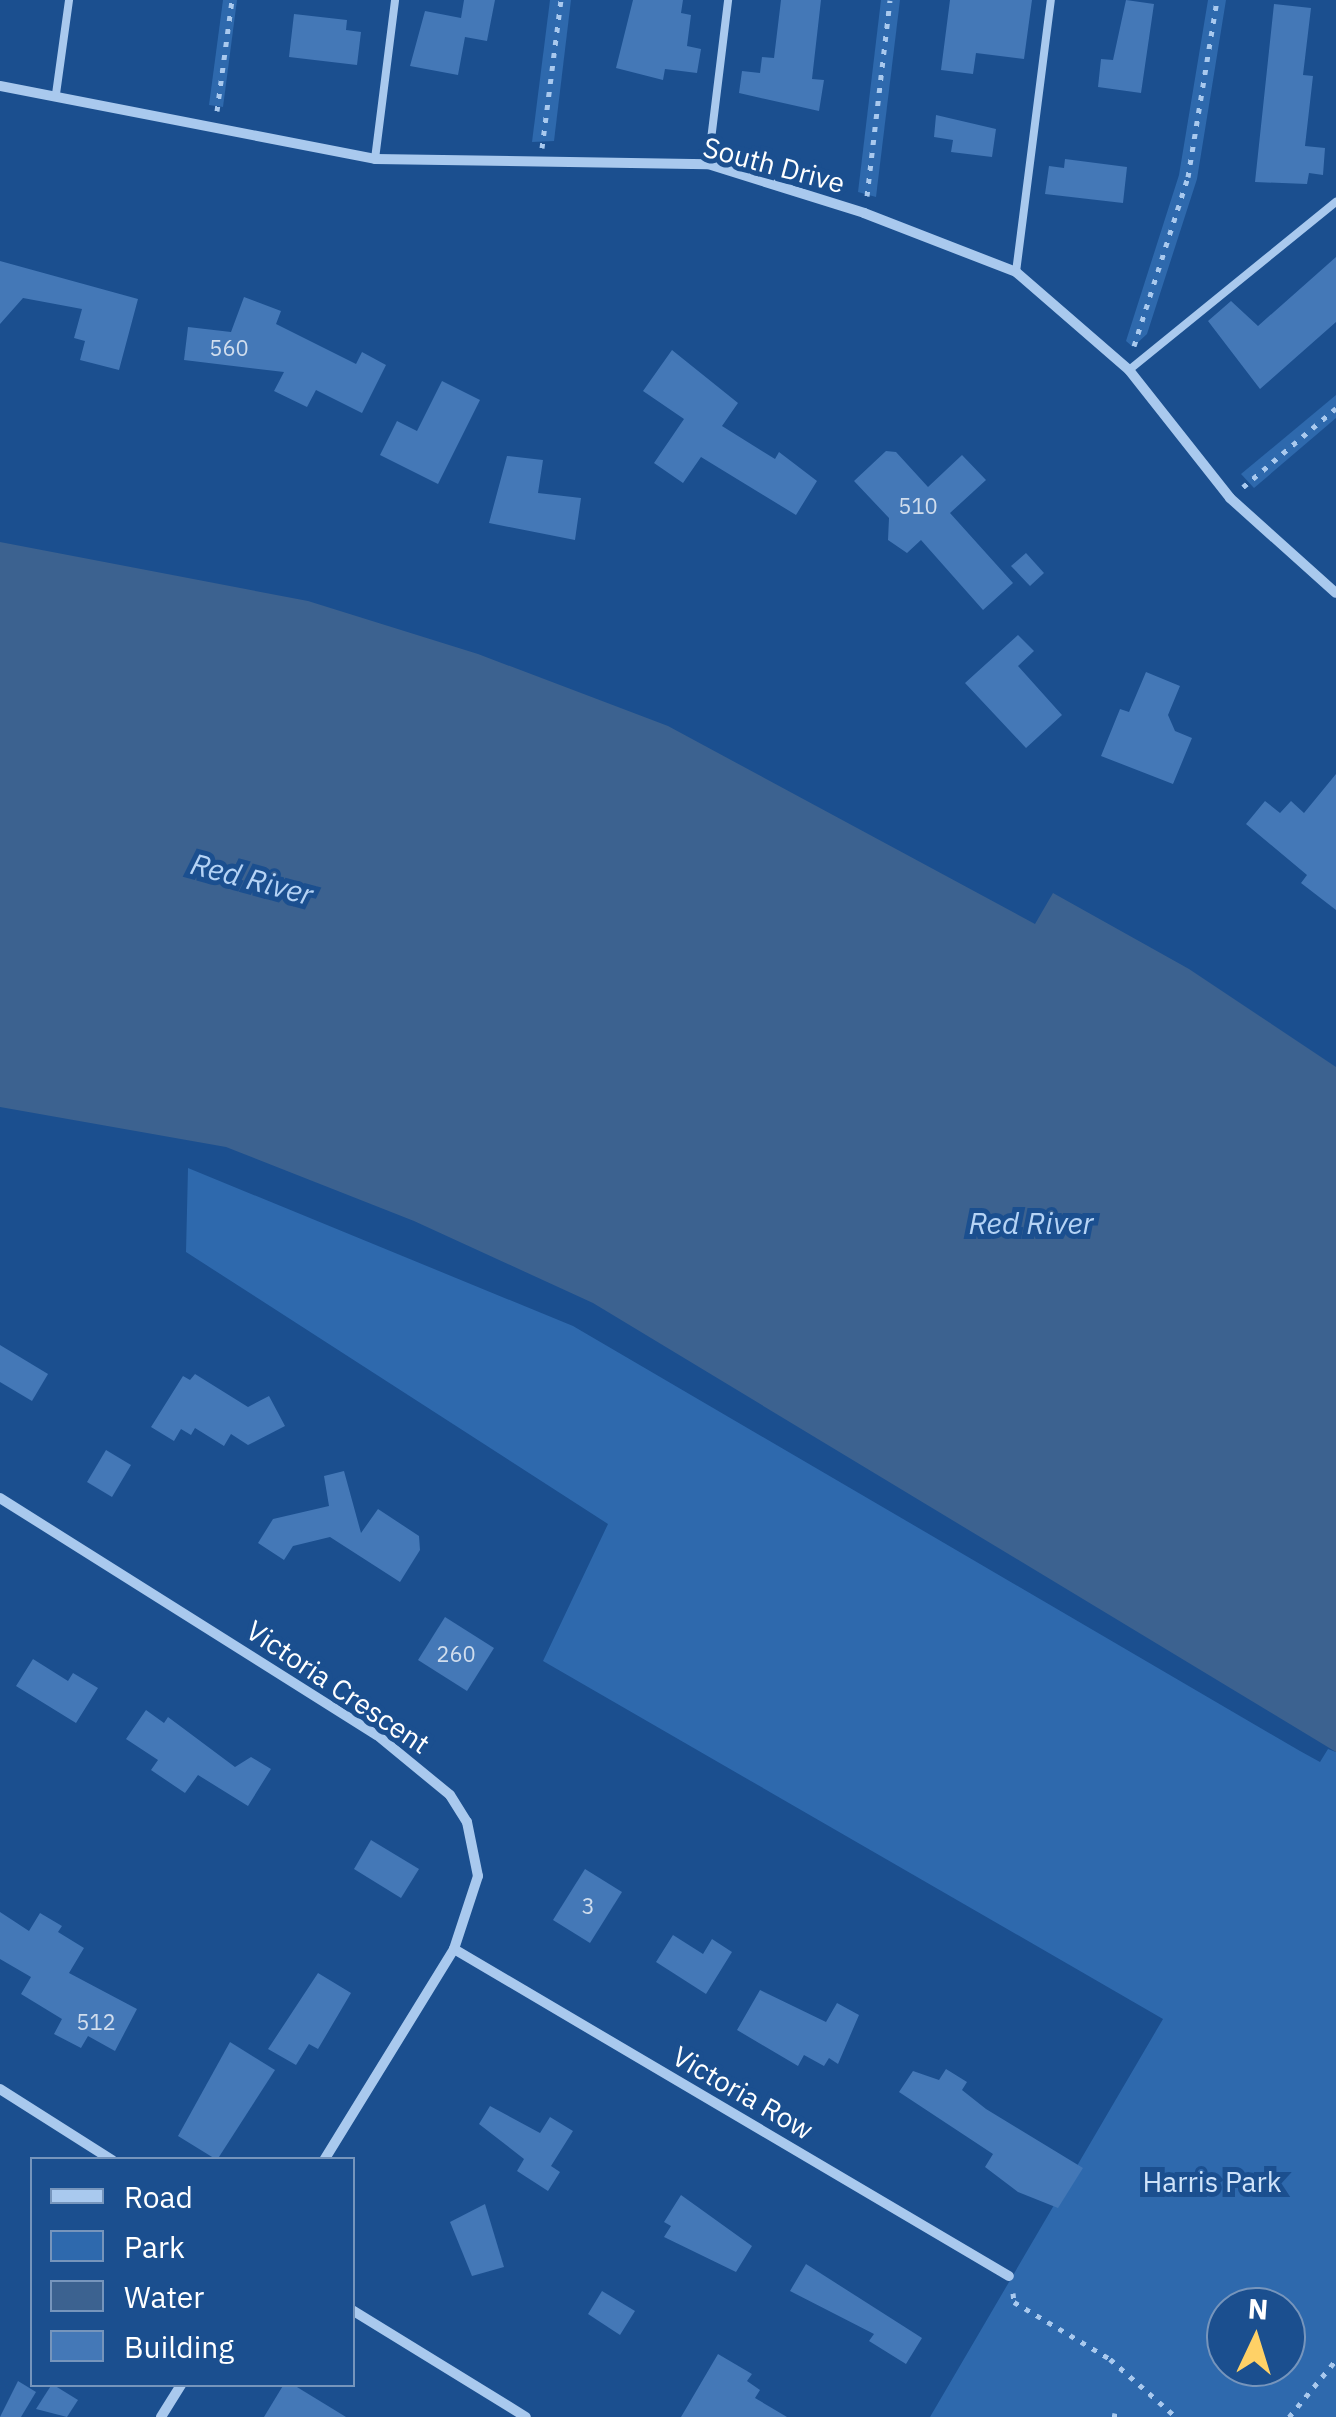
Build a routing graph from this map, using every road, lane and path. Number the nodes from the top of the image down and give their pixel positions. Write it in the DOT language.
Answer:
graph roads {
  1 [pos="69,0"];
  2 [pos="232,0"];
  3 [pos="395,0"];
  4 [pos="561,0"];
  5 [pos="728,0"];
  6 [pos="890,0"];
  7 [pos="1052,0"];
  8 [pos="1216,0"];
  9 [pos="0,86"];
  10 [pos="56,94"];
  11 [pos="215,127"];
  12 [pos="375,159"];
  13 [pos="541,161"];
  14 [pos="708,164"];
  15 [pos="1336,202"];
  16 [pos="864,214"];
  17 [pos="1016,272"];
  18 [pos="1129,370"];
  19 [pos="1336,408"];
  20 [pos="1230,498"];
  21 [pos="1336,593"];
  22 [pos="0,1498"];
  23 [pos="454,1949"];
  24 [pos="0,2089"];
  25 [pos="107,2157"];
  26 [pos="326,2157"];
  27 [pos="1009,2276"];
  28 [pos="355,2312"];
  29 [pos="1336,2360"];
  30 [pos="180,2387"];
  31 [pos="1112,2414"];
  32 [pos="160,2417"];
  33 [pos="526,2417"];
  34 [pos="1121,2417"];
  35 [pos="1176,2417"];
  36 [pos="1289,2417"];
  1 -- 10 [label="lane"];
  2 -- 11 [label="path"];
  3 -- 12 [label="lane"];
  4 -- 13 [label="path"];
  5 -- 14 [label="lane"];
  6 -- 16 [label="path"];
  7 -- 17 [label="lane"];
  8 -- 18 [label="path"];
  9 -- 10 [label="street, South Drive"];
  10 -- 11 [label="street, South Drive"];
  11 -- 12 [label="street, South Drive"];
  12 -- 13 [label="street, South Drive"];
  13 -- 14 [label="street, South Drive"];
  14 -- 16 [label="street, South Drive"];
  15 -- 18 [label="lane"];
  16 -- 17 [label="street, South Drive"];
  17 -- 18 [label="street, South Drive"];
  18 -- 20 [label="street, South Drive"];
  19 -- 20 [label="path"];
  20 -- 21 [label="street, South Drive"];
  22 -- 23 [label="street, Victoria Crescent"];
  23 -- 26 [label="street, Victoria Crescent"];
  23 -- 27 [label="street, Victoria Row"];
  24 -- 25 [label="street"];
  27 -- 35 [label="path"];
  28 -- 33 [label="street"];
  29 -- 36 [label="path"];
  30 -- 32 [label="street"];
  31 -- 34 [label="path"];
}
